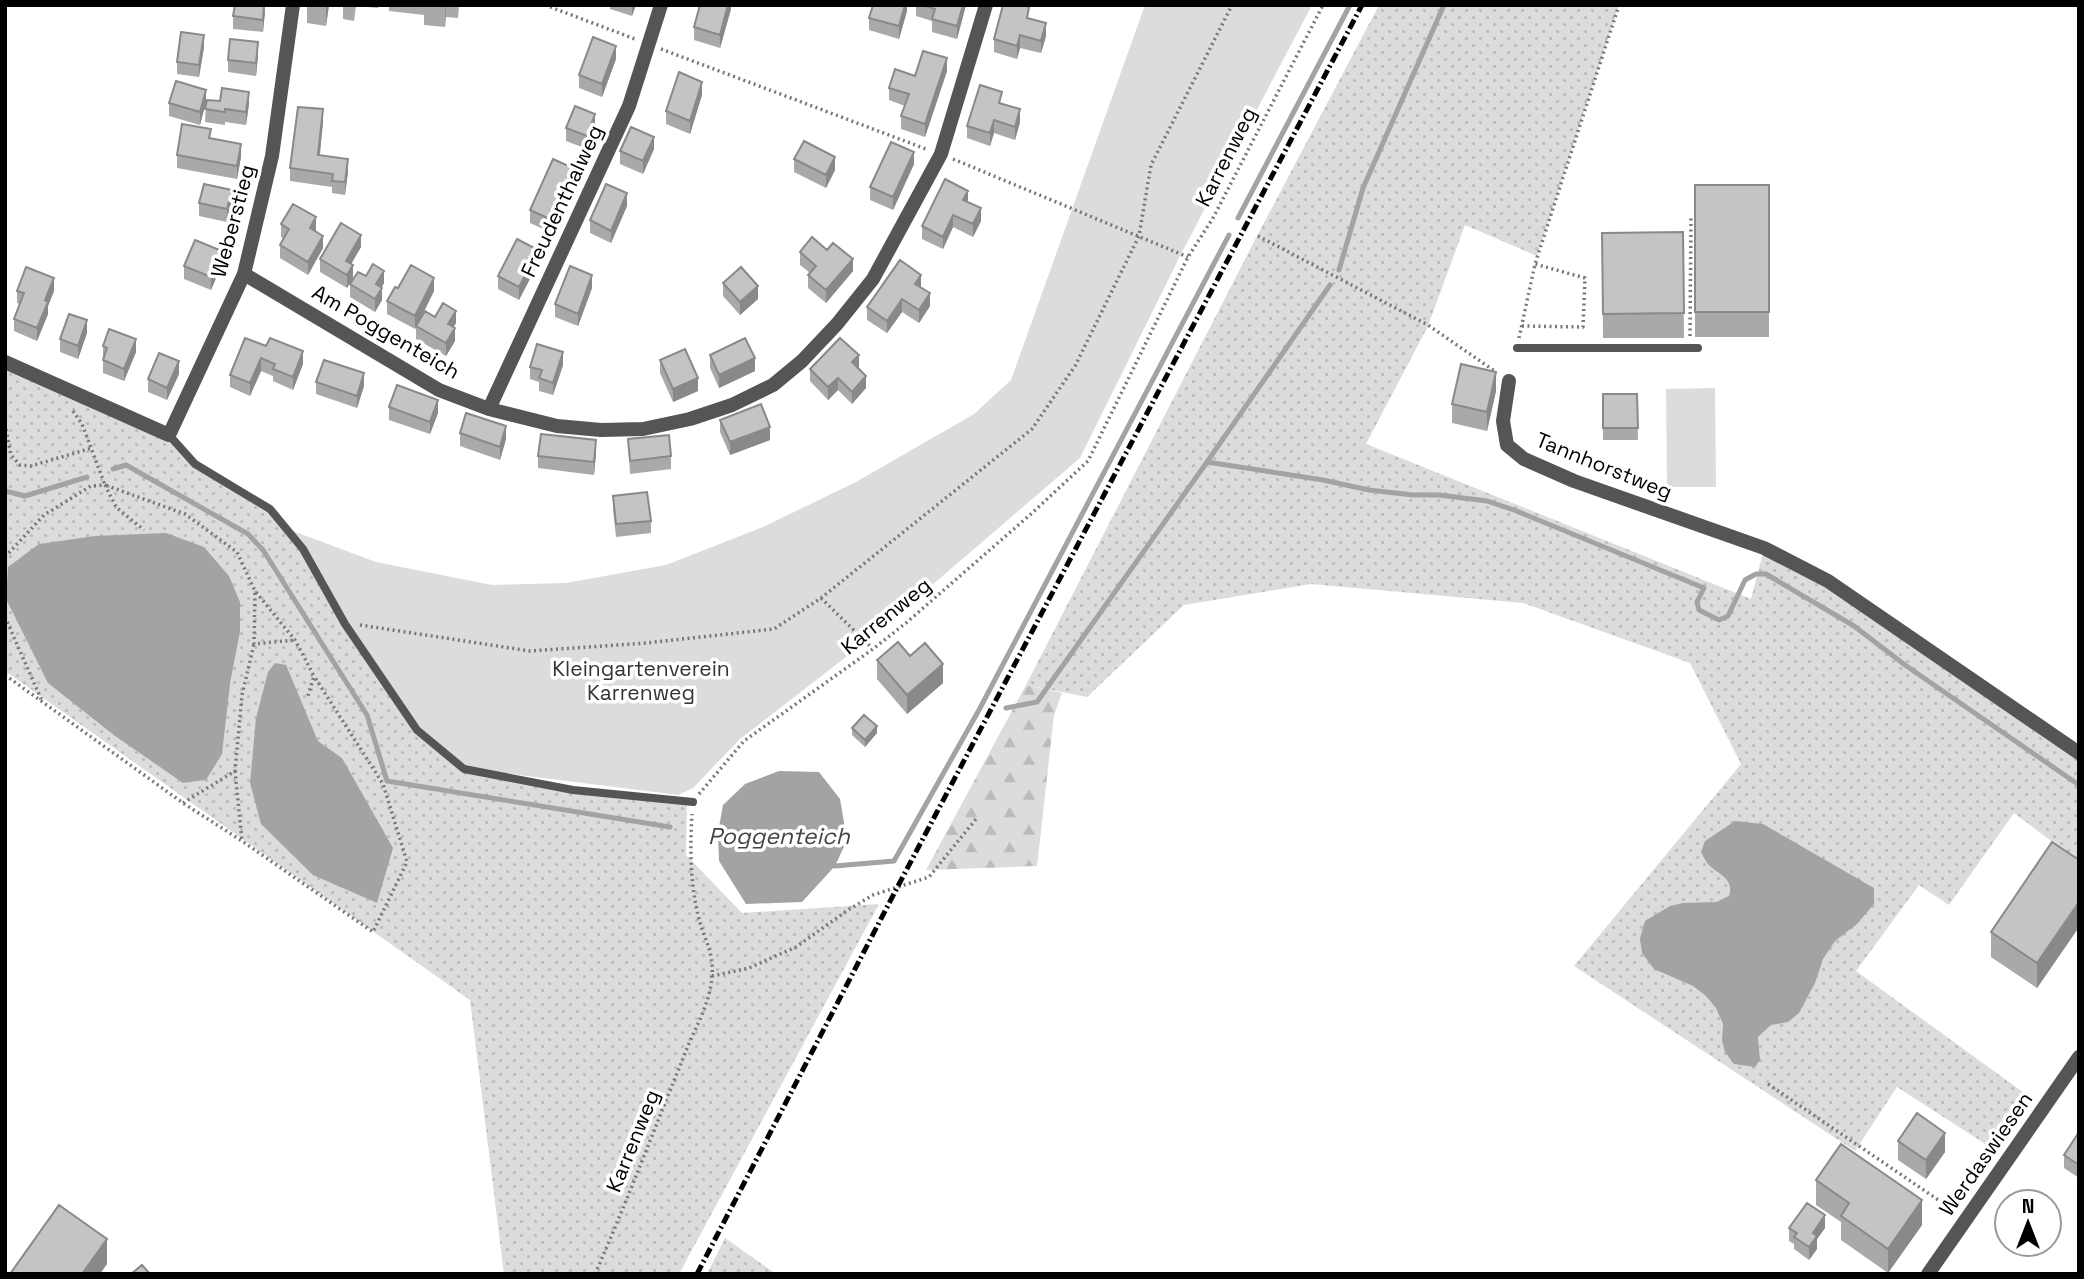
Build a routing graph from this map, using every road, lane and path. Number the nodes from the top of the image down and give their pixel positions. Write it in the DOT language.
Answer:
graph roads {
  1 [pos="293,5"];
  2 [pos="545,5"];
  3 [pos="661,5"];
  4 [pos="986,5"];
  5 [pos="1232,5"];
  6 [pos="1323,5"];
  7 [pos="1619,5"];
  8 [pos="649,44"];
  9 [pos="941,154"];
  10 [pos="1691,217"];
  11 [pos="1139,236"];
  12 [pos="1258,236"];
  13 [pos="1188,257"];
  14 [pos="1535,264"];
  15 [pos="244,274"];
  16 [pos="1521,326"];
  17 [pos="1517,348"];
  18 [pos="1695,348"];
  19 [pos="5,362"];
  20 [pos="1510,381"];
  21 [pos="63,387"];
  22 [pos="489,409"];
  23 [pos="5,424"];
  24 [pos="169,435"];
  25 [pos="92,448"];
  26 [pos="105,485"];
  27 [pos="144,530"];
  28 [pos="5,558"];
  29 [pos="255,591"];
  30 [pos="821,598"];
  31 [pos="5,617"];
  32 [pos="345,624"];
  33 [pos="295,640"];
  34 [pos="254,644"];
  35 [pos="873,649"];
  36 [pos="5,675"];
  37 [pos="314,676"];
  38 [pos="307,699"];
  39 [pos="42,702"];
  40 [pos="2079,753"];
  41 [pos="235,771"];
  42 [pos="693,802"];
  43 [pos="183,803"];
  44 [pos="976,820"];
  45 [pos="242,841"];
  46 [pos="712,976"];
  47 [pos="2078,1061"];
  48 [pos="1768,1084"];
  49 [pos="1966,1220"];
  50 [pos="595,1274"];
  51 [pos="1928,1274"];
  1 -- 15 [label="street, Weberstieg"];
  2 -- 8 [label="path"];
  3 -- 8 [label="street, Freudenthalweg"];
  4 -- 9 [label="street, Am Poggenteich"];
  5 -- 11 [label="path"];
  6 -- 13 [label="path, Karrenweg"];
  7 -- 14 [label="path"];
  8 -- 9 [label="path"];
  8 -- 22 [label="street, Freudenthalweg"];
  9 -- 11 [label="path"];
  9 -- 22 [label="street, Am Poggenteich"];
  10 -- 18 [label="path"];
  11 -- 13 [label="path"];
  11 -- 30 [label="path"];
  12 -- 20 [label="path"];
  13 -- 35 [label="path, Karrenweg"];
  14 -- 16 [label="path"];
  14 -- 16 [label="path"];
  15 -- 22 [label="street, Am Poggenteich"];
  15 -- 24 [label="street, Weberstieg"];
  16 -- 17 [label="path"];
  17 -- 18 [label="lane"];
  19 -- 21 [label="street"];
  20 -- 40 [label="street, Tannhorstweg"];
  21 -- 24 [label="street"];
  21 -- 25 [label="path"];
  23 -- 25 [label="path"];
  24 -- 32 [label="lane"];
  25 -- 26 [label="path"];
  26 -- 27 [label="path"];
  26 -- 28 [label="path"];
  26 -- 29 [label="path"];
  29 -- 33 [label="path"];
  29 -- 34 [label="path"];
  30 -- 32 [label="path"];
  30 -- 35 [label="path"];
  31 -- 39 [label="path"];
  32 -- 42 [label="lane"];
  33 -- 34 [label="path"];
  33 -- 37 [label="path"];
  34 -- 41 [label="path"];
  35 -- 42 [label="path, Karrenweg"];
  36 -- 39 [label="path"];
  37 -- 38 [label="path"];
  37 -- 45 [label="path"];
  39 -- 43 [label="path"];
  41 -- 43 [label="path"];
  41 -- 45 [label="path"];
  42 -- 46 [label="path, Karrenweg"];
  43 -- 45 [label="path"];
  44 -- 46 [label="path"];
  46 -- 50 [label="path, Karrenweg"];
  47 -- 49 [label="street, Werdaswiesen"];
  48 -- 49 [label="path"];
  49 -- 51 [label="street, Werdaswiesen"];
}
